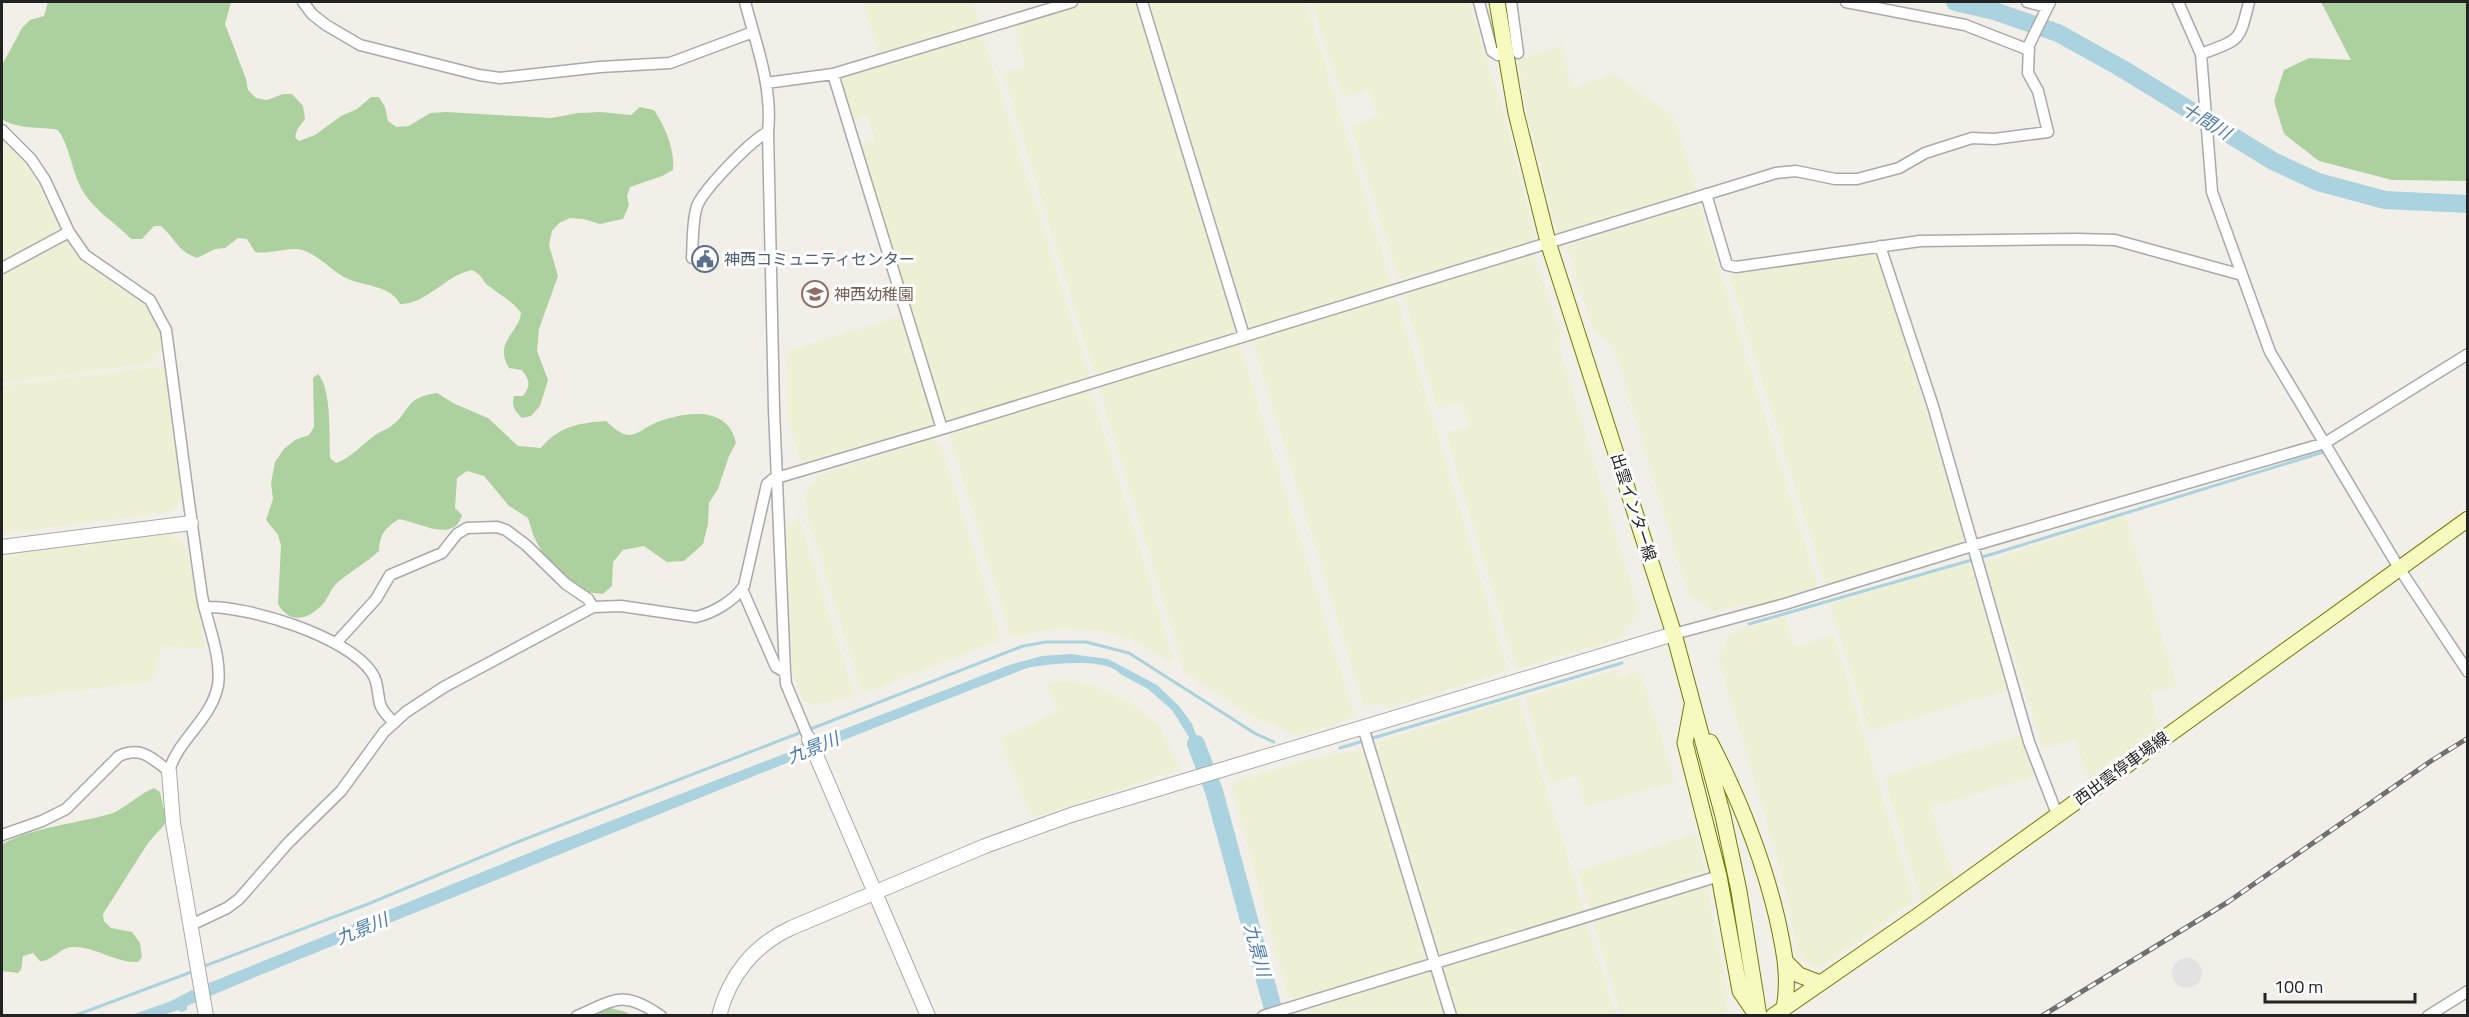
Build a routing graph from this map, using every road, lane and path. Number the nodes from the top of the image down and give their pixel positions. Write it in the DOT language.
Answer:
graph roads {
  1 [pos="303,2"];
  2 [pos="745,2"];
  3 [pos="1072,2"];
  4 [pos="1142,2"];
  5 [pos="1479,2"];
  6 [pos="1497,2"];
  7 [pos="1511,2"];
  8 [pos="1846,2"];
  9 [pos="2027,2"];
  10 [pos="2178,2"];
  11 [pos="2249,2"];
  12 [pos="2047,6"];
  13 [pos="753,32"];
  14 [pos="2029,48"];
  15 [pos="1518,53"];
  16 [pos="2201,54"];
  17 [pos="1498,55"];
  18 [pos="833,74"];
  19 [pos="766,83"];
  20 [pos="2,130"];
  21 [pos="768,132"];
  22 [pos="1706,194"];
  23 [pos="69,232"];
  24 [pos="1548,242"];
  25 [pos="1880,246"];
  26 [pos="692,258"];
  27 [pos="2,268"];
  28 [pos="2242,275"];
  29 [pos="1244,336"];
  30 [pos="2468,354"];
  31 [pos="942,429"];
  32 [pos="2325,443"];
  33 [pos="777,477"];
  34 [pos="2468,519"];
  35 [pos="191,523"];
  36 [pos="1972,546"];
  37 [pos="2,547"];
  38 [pos="2399,568"];
  39 [pos="742,589"];
  40 [pos="204,607"];
  41 [pos="593,607"];
  42 [pos="1674,634"];
  43 [pos="336,643"];
  44 [pos="785,672"];
  45 [pos="2468,672"];
  46 [pos="1695,708"];
  47 [pos="393,722"];
  48 [pos="1364,727"];
  49 [pos="806,733"];
  50 [pos="169,771"];
  51 [pos="2057,814"];
  52 [pos="2,835"];
  53 [pos="1719,876"];
  54 [pos="874,893"];
  55 [pos="191,925"];
  56 [pos="1436,963"];
  57 [pos="1787,963"];
  58 [pos="1820,983"];
  59 [pos="2468,991"];
  60 [pos="205,1010"];
  61 [pos="590,1013"];
  62 [pos="1781,1013"];
  63 [pos="1263,1015"];
  64 [pos="577,1016"];
  65 [pos="661,1016"];
  66 [pos="719,1016"];
  67 [pos="928,1016"];
  68 [pos="1451,1016"];
  69 [pos="1758,1016"];
  70 [pos="2428,1016"];
  1 -- 13 [label="street"];
  2 -- 13 [label="street"];
  3 -- 18 [label="street"];
  4 -- 29 [label="street"];
  5 -- 17 [label="street"];
  6 -- 24 [label="main road, 出雲インター線"];
  7 -- 15 [label="street"];
  8 -- 14 [label="street"];
  9 -- 12 [label="street"];
  10 -- 16 [label="street"];
  11 -- 16 [label="street"];
  12 -- 14 [label="street"];
  13 -- 19 [label="street"];
  14 -- 22 [label="street"];
  16 -- 28 [label="street"];
  18 -- 19 [label="street"];
  18 -- 31 [label="street"];
  19 -- 21 [label="street"];
  20 -- 23 [label="street"];
  21 -- 26 [label="street"];
  21 -- 33 [label="street"];
  22 -- 24 [label="street"];
  22 -- 25 [label="street"];
  23 -- 27 [label="street"];
  23 -- 35 [label="street"];
  24 -- 29 [label="street"];
  24 -- 42 [label="main road, 出雲インター線"];
  25 -- 28 [label="street"];
  25 -- 36 [label="street"];
  28 -- 32 [label="street"];
  29 -- 31 [label="street"];
  30 -- 32 [label="street"];
  31 -- 33 [label="street"];
  32 -- 36 [label="street"];
  32 -- 38 [label="street"];
  33 -- 39 [label="street"];
  33 -- 44 [label="street"];
  34 -- 38 [label="main road, 西出雲停車場線"];
  35 -- 37 [label="street"];
  35 -- 40 [label="street"];
  36 -- 42 [label="street"];
  36 -- 51 [label="street"];
  38 -- 45 [label="street"];
  38 -- 51 [label="main road, 西出雲停車場線"];
  39 -- 41 [label="street"];
  39 -- 44 [label="street"];
  40 -- 43 [label="street"];
  40 -- 50 [label="street"];
  41 -- 43 [label="street"];
  41 -- 47 [label="street"];
  42 -- 46 [label="main road, 出雲インター線"];
  42 -- 48 [label="street"];
  43 -- 47 [label="street"];
  44 -- 49 [label="street"];
  46 -- 53 [label="main road"];
  46 -- 57 [label="main road"];
  46 -- 69 [label="main road, 出雲インター線"];
  47 -- 55 [label="street"];
  48 -- 54 [label="street"];
  48 -- 56 [label="street"];
  49 -- 54 [label="street"];
  50 -- 52 [label="street"];
  50 -- 55 [label="street"];
  51 -- 58 [label="main road, 西出雲停車場線"];
  53 -- 56 [label="street"];
  53 -- 69 [label="main road"];
  54 -- 66 [label="street"];
  54 -- 67 [label="street"];
  55 -- 60 [label="street"];
  56 -- 63 [label="street"];
  56 -- 68 [label="street"];
  57 -- 58 [label="main road"];
  57 -- 62 [label="main road"];
  58 -- 62 [label="main road, 西出雲停車場線"];
  59 -- 70 [label="street"];
  61 -- 64 [label="street"];
  61 -- 65 [label="street"];
}
